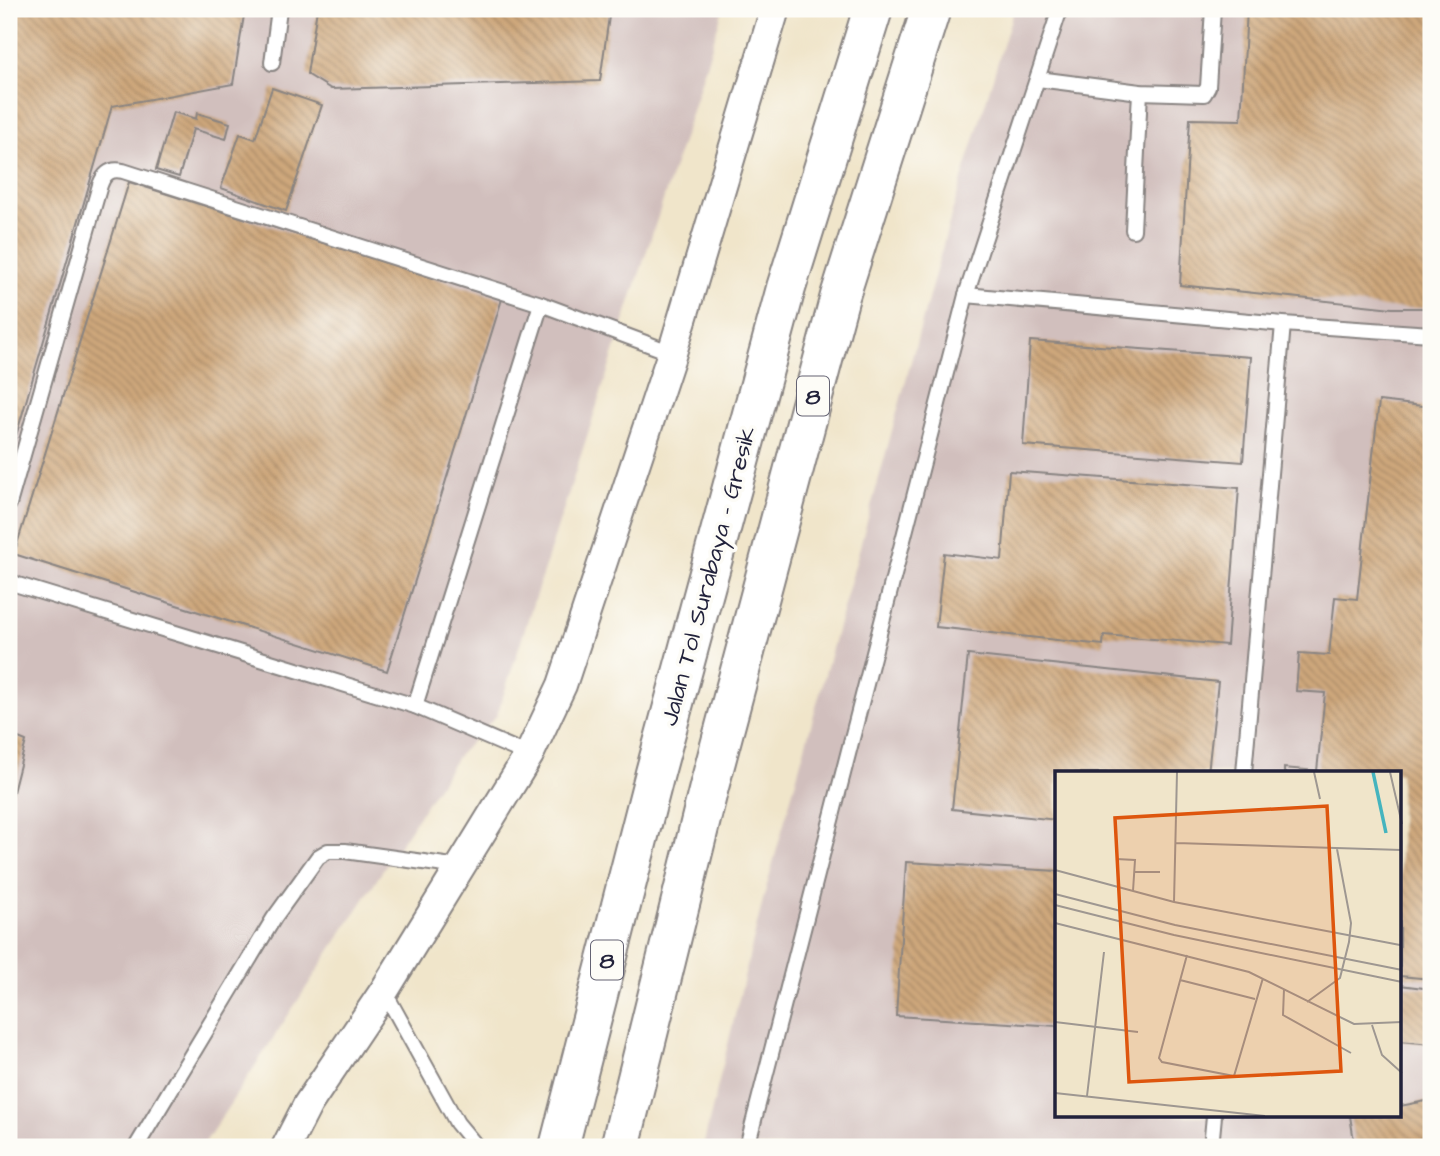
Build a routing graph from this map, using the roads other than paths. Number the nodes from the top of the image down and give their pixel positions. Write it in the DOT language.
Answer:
graph roads {
  1 [pos="279,9"];
  2 [pos="775,9"];
  3 [pos="873,9"];
  4 [pos="931,9"];
  5 [pos="1060,9"];
  6 [pos="1213,9"];
  7 [pos="272,63"];
  8 [pos="1038,79"];
  9 [pos="1140,92"];
  10 [pos="1133,229"];
  11 [pos="966,295"];
  12 [pos="541,304"];
  13 [pos="1283,324"];
  14 [pos="1431,334"];
  15 [pos="672,353"];
  16 [pos="9,504"];
  17 [pos="9,580"];
  18 [pos="415,706"];
  19 [pos="529,755"];
  20 [pos="1244,771"];
  21 [pos="459,867"];
  22 [pos="384,991"];
  23 [pos="1214,1118"];
  24 [pos="136,1147"];
  25 [pos="286,1147"];
  26 [pos="477,1147"];
  27 [pos="559,1147"];
  28 [pos="620,1147"];
  29 [pos="747,1147"];
  30 [pos="1211,1147"];
  1 -- 7 [label="lane"];
  2 -- 15 [label="street"];
  3 -- 27 [label="highway, Jalan Tol Surabaya - Gresik / 8"];
  4 -- 28 [label="highway, 8"];
  5 -- 8 [label="lane"];
  6 -- 9 [label="lane"];
  8 -- 9 [label="lane"];
  8 -- 11 [label="lane"];
  9 -- 10 [label="lane"];
  11 -- 13 [label="lane"];
  11 -- 29 [label="lane"];
  12 -- 15 [label="lane"];
  12 -- 16 [label="lane"];
  12 -- 18 [label="lane"];
  13 -- 14 [label="lane"];
  13 -- 20 [label="lane"];
  15 -- 19 [label="street"];
  17 -- 18 [label="lane"];
  18 -- 19 [label="lane"];
  19 -- 21 [label="street"];
  21 -- 22 [label="street"];
  21 -- 24 [label="lane"];
  22 -- 25 [label="street"];
  22 -- 26 [label="lane"];
  23 -- 30 [label="lane"];
}
